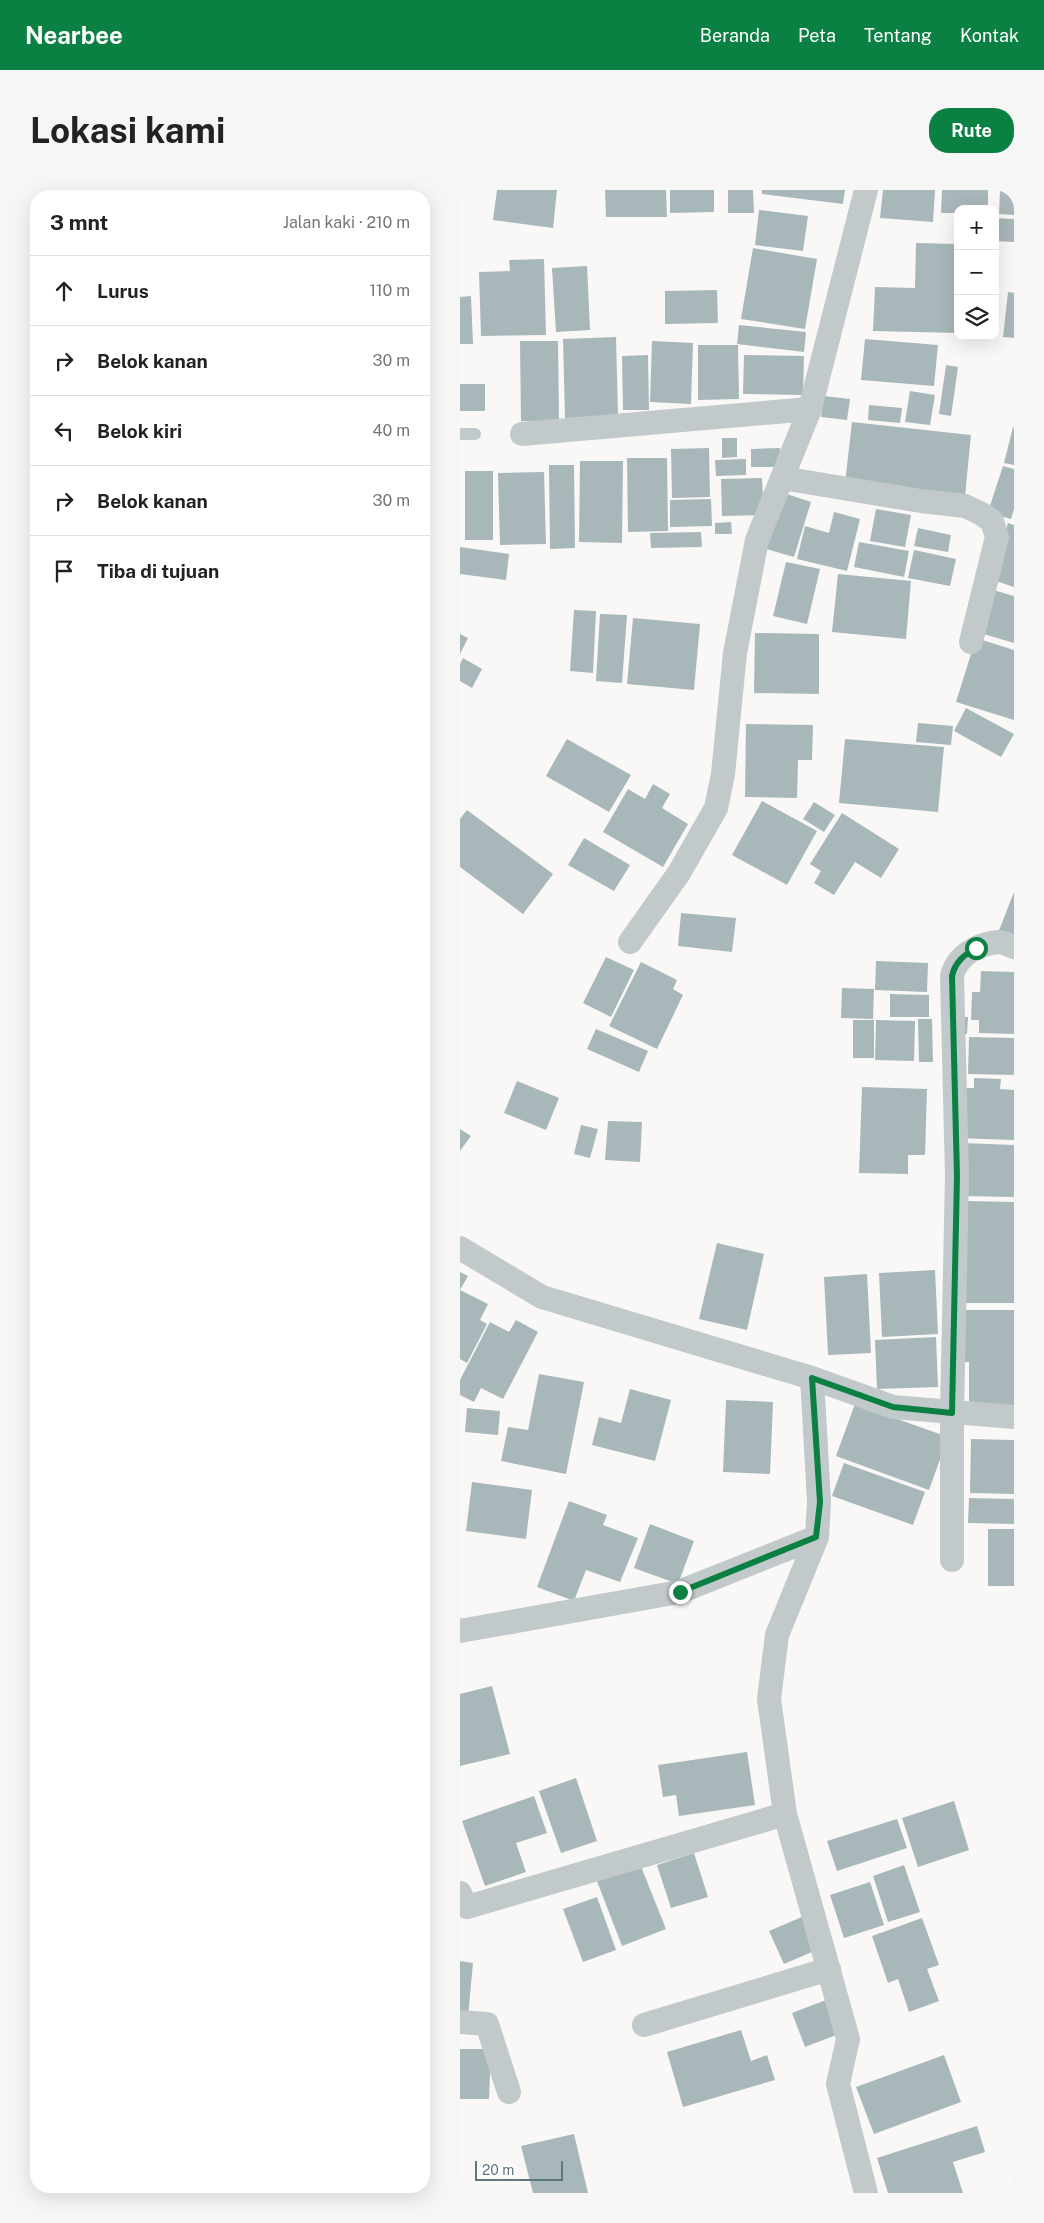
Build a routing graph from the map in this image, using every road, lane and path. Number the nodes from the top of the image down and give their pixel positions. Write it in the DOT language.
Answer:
graph roads {
  1 [pos="866,190"];
  2 [pos="810,409"];
  3 [pos="460,434"];
  4 [pos="474,434"];
  5 [pos="522,434"];
  6 [pos="782,478"];
  7 [pos="971,642"];
  8 [pos="630,942"];
  9 [pos="1014,947"];
  10 [pos="460,1248"];
  11 [pos="812,1378"];
  12 [pos="952,1413"];
  13 [pos="1014,1417"];
  14 [pos="816,1537"];
  15 [pos="952,1560"];
  16 [pos="460,1631"];
  17 [pos="785,1814"];
  18 [pos="460,1893"];
  19 [pos="829,1968"];
  20 [pos="460,2022"];
  21 [pos="644,2025"];
  22 [pos="509,2092"];
  23 [pos="866,2193"];
  1 -- 2 [label="street"];
  2 -- 5 [label="street"];
  2 -- 6 [label="street"];
  3 -- 4 [label="lane"];
  6 -- 7 [label="street"];
  6 -- 8 [label="street"];
  9 -- 12 [label="street"];
  10 -- 11 [label="street"];
  11 -- 12 [label="street"];
  11 -- 14 [label="street"];
  12 -- 13 [label="street"];
  12 -- 15 [label="street"];
  14 -- 16 [label="street"];
  14 -- 17 [label="street"];
  17 -- 18 [label="street"];
  17 -- 19 [label="street"];
  19 -- 21 [label="street"];
  19 -- 23 [label="street"];
  20 -- 22 [label="street"];
}
